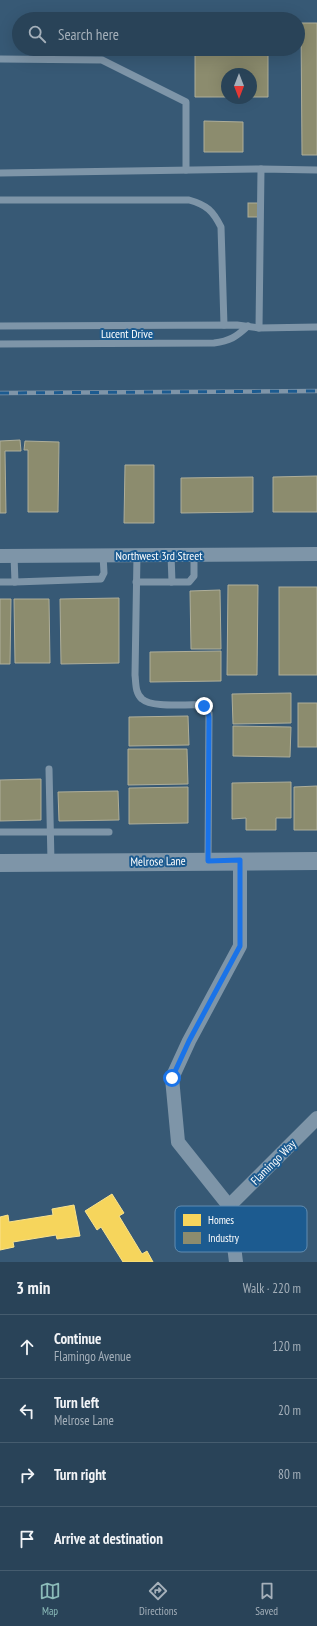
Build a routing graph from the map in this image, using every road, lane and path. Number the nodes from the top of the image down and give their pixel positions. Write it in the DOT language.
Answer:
graph roads {
  1 [pos="0,59"];
  2 [pos="261,169"];
  3 [pos="186,170"];
  4 [pos="317,170"];
  5 [pos="0,173"];
  6 [pos="0,200"];
  7 [pos="224,325"];
  8 [pos="0,326"];
  9 [pos="248,326"];
  10 [pos="317,327"];
  11 [pos="259,328"];
  12 [pos="0,344"];
  13 [pos="317,554"];
  14 [pos="137,555"];
  15 [pos="171,555"];
  16 [pos="194,555"];
  17 [pos="7,556"];
  18 [pos="103,556"];
  19 [pos="0,582"];
  20 [pos="14,582"];
  21 [pos="136,582"];
  22 [pos="172,582"];
  23 [pos="49,770"];
  24 [pos="0,832"];
  25 [pos="50,832"];
  26 [pos="110,832"];
  27 [pos="240,860"];
  28 [pos="317,860"];
  29 [pos="208,861"];
  30 [pos="51,862"];
  31 [pos="0,863"];
  32 [pos="317,1118"];
  33 [pos="229,1206"];
  34 [pos="235,1252"];
  35 [pos="236,1262"];
  1 -- 3 [label="lane"];
  2 -- 3 [label="lane"];
  2 -- 4 [label="lane"];
  2 -- 11 [label="lane"];
  3 -- 5 [label="lane"];
  6 -- 7 [label="lane"];
  7 -- 8 [label="lane"];
  7 -- 9 [label="lane"];
  9 -- 11 [label="lane"];
  9 -- 12 [label="lane, Lucent Drive"];
  10 -- 11 [label="lane"];
  13 -- 16 [label="street, Northwest 3rd Street"];
  14 -- 15 [label="street, Northwest 3rd Street"];
  14 -- 18 [label="street, Northwest 3rd Street"];
  14 -- 21 [label="lane"];
  15 -- 16 [label="street, Northwest 3rd Street"];
  15 -- 22 [label="lane"];
  16 -- 22 [label="lane"];
  17 -- 18 [label="street, Northwest 3rd Street"];
  17 -- 20 [label="lane"];
  18 -- 20 [label="lane"];
  19 -- 20 [label="lane"];
  21 -- 22 [label="lane"];
  21 -- 29 [label="lane"];
  23 -- 25 [label="lane"];
  24 -- 25 [label="lane"];
  25 -- 26 [label="lane"];
  25 -- 30 [label="lane"];
  27 -- 28 [label="street, Melrose Lane"];
  27 -- 29 [label="street, Melrose Lane"];
  27 -- 33 [label="street"];
  29 -- 30 [label="street, Melrose Lane"];
  30 -- 31 [label="street, Melrose Lane"];
  32 -- 33 [label="street, Flamingo Way"];
  34 -- 35 [label="street"];
}
